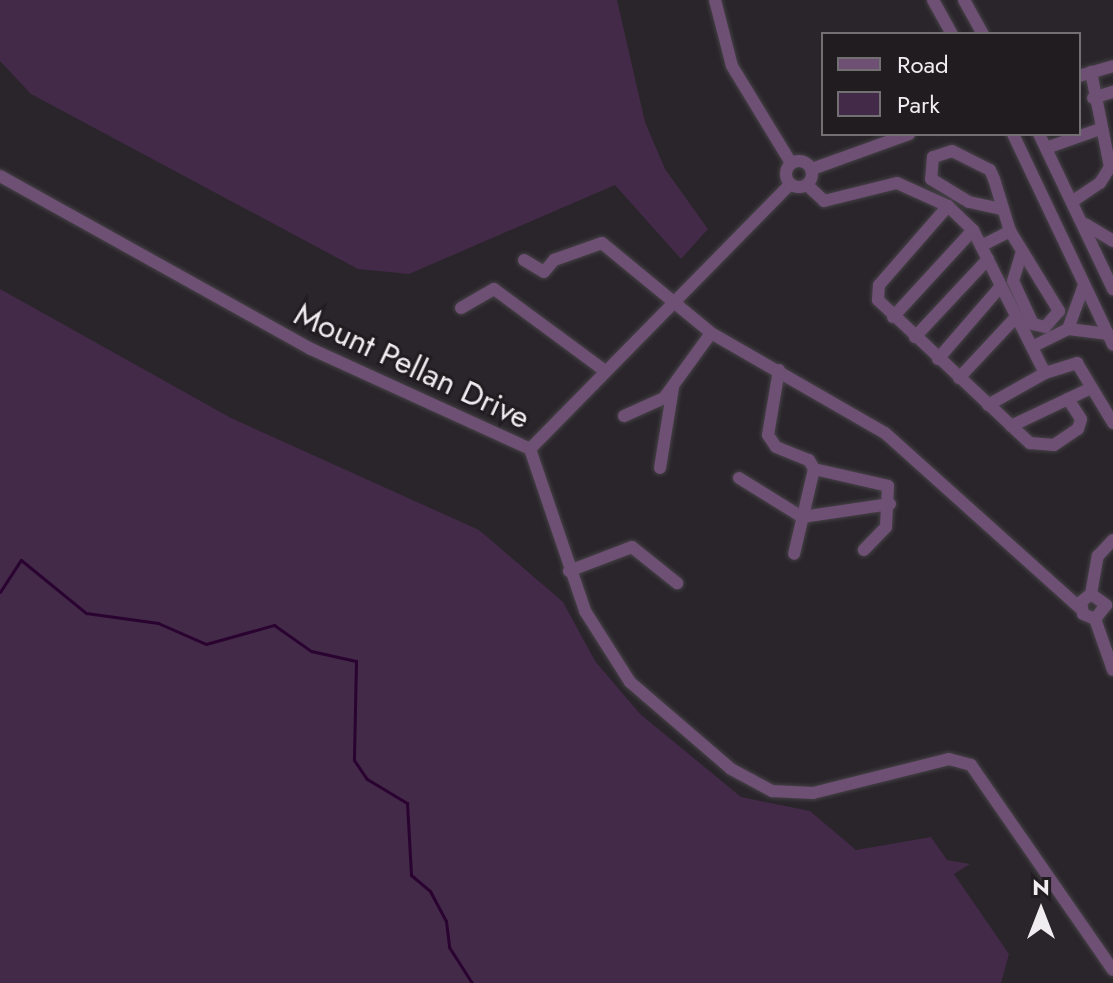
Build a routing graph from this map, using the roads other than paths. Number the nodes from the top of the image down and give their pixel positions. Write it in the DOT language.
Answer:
graph roads {
  1 [pos="715,0"];
  2 [pos="933,0"];
  3 [pos="964,0"];
  4 [pos="951,32"];
  5 [pos="982,32"];
  6 [pos="1113,66"];
  7 [pos="1085,74"];
  8 [pos="1113,92"];
  9 [pos="1093,98"];
  10 [pos="1100,129"];
  11 [pos="903,136"];
  12 [pos="1014,136"];
  13 [pos="1040,136"];
  14 [pos="1080,136"];
  15 [pos="1081,136"];
  16 [pos="1046,148"];
  17 [pos="791,163"];
  18 [pos="812,169"];
  19 [pos="1110,175"];
  20 [pos="0,176"];
  21 [pos="790,184"];
  22 [pos="807,185"];
  23 [pos="1073,201"];
  24 [pos="948,206"];
  25 [pos="1003,209"];
  26 [pos="1085,224"];
  27 [pos="973,230"];
  28 [pos="1010,231"];
  29 [pos="1113,241"];
  30 [pos="981,246"];
  31 [pos="1022,252"];
  32 [pos="988,259"];
  33 [pos="524,260"];
  34 [pos="1084,285"];
  35 [pos="1001,286"];
  36 [pos="1113,289"];
  37 [pos="669,303"];
  38 [pos="461,308"];
  39 [pos="893,317"];
  40 [pos="1016,317"];
  41 [pos="1068,329"];
  42 [pos="711,333"];
  43 [pos="915,337"];
  44 [pos="1110,339"];
  45 [pos="1032,347"];
  46 [pos="938,359"];
  47 [pos="604,370"];
  48 [pos="779,370"];
  49 [pos="1045,373"];
  50 [pos="959,378"];
  51 [pos="673,388"];
  52 [pos="1091,388"];
  53 [pos="1068,399"];
  54 [pos="988,405"];
  55 [pos="624,416"];
  56 [pos="1113,423"];
  57 [pos="1011,426"];
  58 [pos="530,449"];
  59 [pos="660,468"];
  60 [pos="814,469"];
  61 [pos="739,478"];
  62 [pos="890,504"];
  63 [pos="802,517"];
  64 [pos="1113,540"];
  65 [pos="864,550"];
  66 [pos="794,554"];
  67 [pos="569,571"];
  68 [pos="677,583"];
  69 [pos="1091,594"];
  70 [pos="1080,608"];
  71 [pos="1104,613"];
  72 [pos="1113,670"];
  73 [pos="1113,970"];
  1 -- 17 [label="street"];
  2 -- 4 [label="street"];
  3 -- 5 [label="street"];
  6 -- 7 [label="street"];
  7 -- 9 [label="street"];
  8 -- 9 [label="street"];
  9 -- 10 [label="street"];
  10 -- 15 [label="street"];
  10 -- 19 [label="street"];
  11 -- 18 [label="street"];
  12 -- 34 [label="street"];
  13 -- 16 [label="street"];
  14 -- 16 [label="street"];
  16 -- 23 [label="street"];
  17 -- 18 [label="street"];
  17 -- 21 [label="street"];
  18 -- 22 [label="street"];
  19 -- 23 [label="street"];
  20 -- 58 [label="street, Mount Pellan Drive"];
  21 -- 22 [label="street"];
  21 -- 37 [label="street"];
  22 -- 24 [label="street"];
  23 -- 26 [label="street"];
  24 -- 27 [label="street"];
  24 -- 39 [label="street"];
  25 -- 25 [label="street"];
  25 -- 28 [label="street"];
  26 -- 29 [label="street"];
  26 -- 36 [label="street"];
  27 -- 30 [label="street"];
  27 -- 39 [label="street"];
  28 -- 30 [label="street"];
  28 -- 31 [label="street"];
  30 -- 32 [label="street"];
  31 -- 31 [label="street"];
  32 -- 35 [label="street"];
  32 -- 43 [label="street"];
  33 -- 37 [label="street"];
  34 -- 41 [label="street"];
  34 -- 44 [label="street"];
  35 -- 40 [label="street"];
  35 -- 46 [label="street"];
  37 -- 42 [label="street"];
  37 -- 47 [label="street"];
  38 -- 47 [label="street"];
  39 -- 43 [label="street"];
  40 -- 45 [label="street"];
  40 -- 50 [label="street"];
  41 -- 44 [label="street"];
  41 -- 45 [label="street"];
  42 -- 48 [label="street"];
  42 -- 51 [label="street"];
  43 -- 46 [label="street"];
  45 -- 49 [label="street"];
  46 -- 50 [label="street"];
  47 -- 58 [label="street"];
  48 -- 60 [label="street"];
  48 -- 70 [label="street"];
  49 -- 52 [label="street"];
  49 -- 54 [label="street"];
  50 -- 54 [label="street"];
  51 -- 55 [label="street"];
  51 -- 59 [label="street"];
  52 -- 53 [label="street"];
  52 -- 56 [label="street"];
  53 -- 57 [label="street"];
  53 -- 57 [label="street"];
  54 -- 57 [label="street"];
  58 -- 67 [label="street, Mount Pellan Drive"];
  60 -- 62 [label="street"];
  60 -- 63 [label="street"];
  61 -- 63 [label="street"];
  62 -- 63 [label="street"];
  62 -- 65 [label="street"];
  63 -- 66 [label="street"];
  64 -- 69 [label="street"];
  67 -- 68 [label="street"];
  67 -- 73 [label="street, Mount Pellan Drive"];
  69 -- 70 [label="street"];
  69 -- 71 [label="street"];
  70 -- 71 [label="street"];
  71 -- 72 [label="street"];
}
